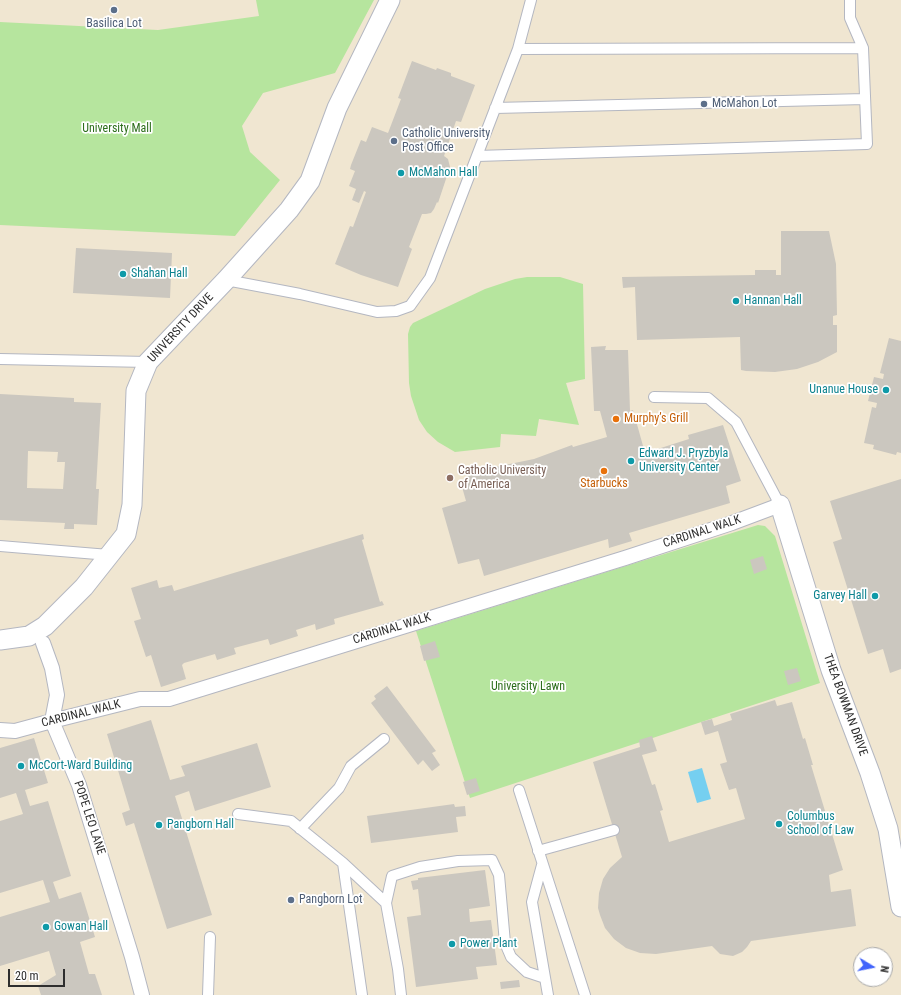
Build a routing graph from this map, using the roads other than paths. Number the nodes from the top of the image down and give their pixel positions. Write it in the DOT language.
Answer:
graph roads {
  1 [pos="390,0"];
  2 [pos="531,0"];
  3 [pos="850,0"];
  4 [pos="863,48"];
  5 [pos="518,49"];
  6 [pos="865,99"];
  7 [pos="495,108"];
  8 [pos="476,156"];
  9 [pos="226,280"];
  10 [pos="0,359"];
  11 [pos="148,362"];
  12 [pos="654,397"];
  13 [pos="780,505"];
  14 [pos="0,546"];
  15 [pos="109,555"];
  16 [pos="0,640"];
  17 [pos="43,643"];
  18 [pos="52,720"];
  19 [pos="0,730"];
  20 [pos="384,739"];
  21 [pos="519,790"];
  22 [pos="238,814"];
  23 [pos="300,829"];
  24 [pos="614,830"];
  25 [pos="538,851"];
  26 [pos="342,863"];
  27 [pos="542,865"];
  28 [pos="386,903"];
  29 [pos="901,907"];
  30 [pos="210,937"];
  31 [pos="545,978"];
  32 [pos="142,995"];
  33 [pos="208,995"];
  34 [pos="362,995"];
  35 [pos="401,995"];
  36 [pos="548,995"];
  37 [pos="585,995"];
  1 -- 9 [label="street, UNIVERSITY DRIVE"];
  2 -- 5 [label="lane"];
  3 -- 4 [label="lane"];
  4 -- 5 [label="lane"];
  4 -- 6 [label="lane"];
  5 -- 7 [label="lane"];
  6 -- 7 [label="lane"];
  6 -- 8 [label="lane"];
  7 -- 8 [label="lane"];
  8 -- 9 [label="lane"];
  9 -- 11 [label="street, UNIVERSITY DRIVE"];
  10 -- 11 [label="lane"];
  11 -- 15 [label="street, UNIVERSITY DRIVE"];
  12 -- 13 [label="lane"];
  13 -- 18 [label="street, CARDINAL WALK"];
  13 -- 29 [label="street, THEA BOWMAN DRIVE"];
  14 -- 15 [label="lane"];
  15 -- 16 [label="street, UNIVERSITY DRIVE"];
  17 -- 18 [label="street"];
  18 -- 19 [label="street, CARDINAL WALK"];
  18 -- 32 [label="street, POPE LEO LANE"];
  20 -- 23 [label="lane"];
  21 -- 25 [label="lane"];
  22 -- 23 [label="lane"];
  23 -- 26 [label="lane"];
  24 -- 25 [label="lane"];
  25 -- 27 [label="lane"];
  26 -- 28 [label="lane"];
  26 -- 34 [label="lane"];
  27 -- 31 [label="lane"];
  27 -- 37 [label="lane"];
  28 -- 31 [label="lane"];
  28 -- 35 [label="lane"];
  30 -- 33 [label="lane"];
  31 -- 36 [label="lane"];
}
